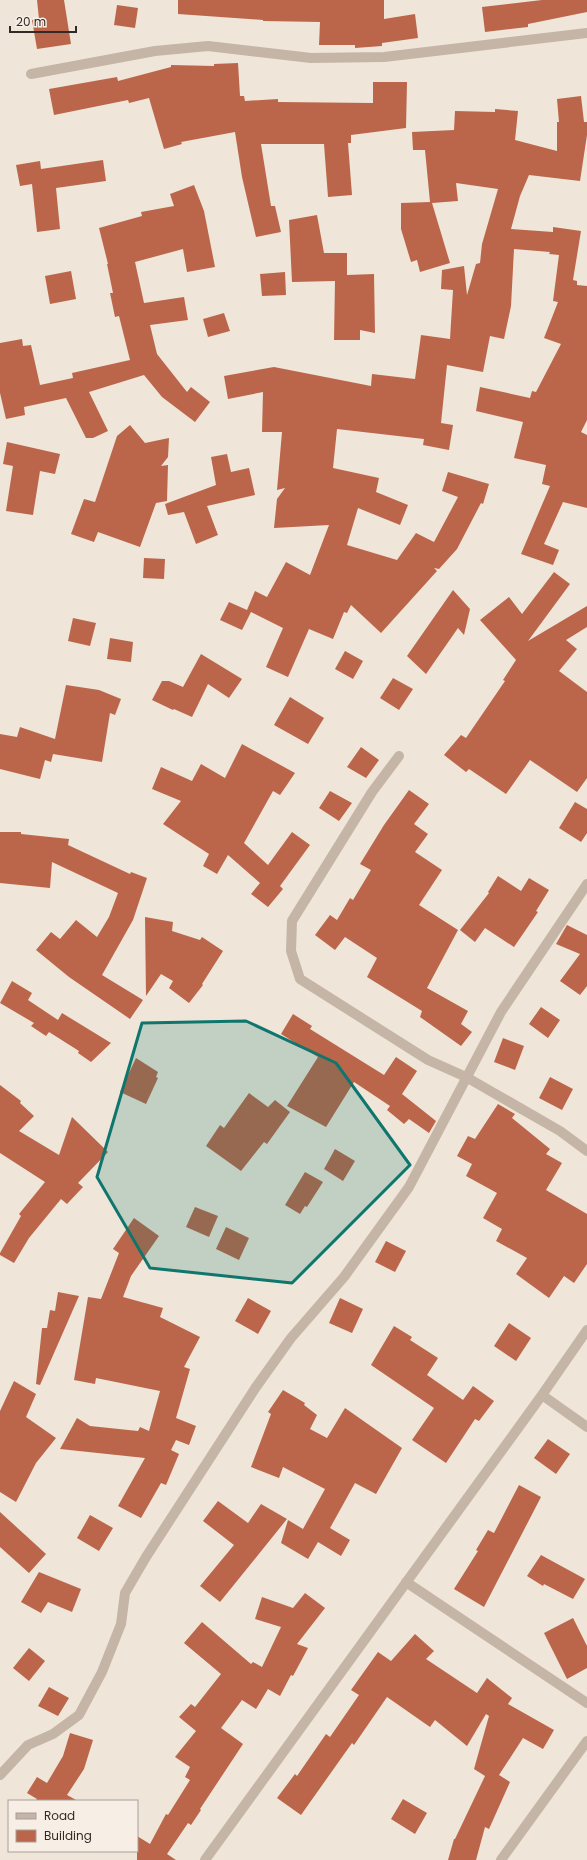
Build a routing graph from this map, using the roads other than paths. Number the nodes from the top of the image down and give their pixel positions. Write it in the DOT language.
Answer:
graph roads {
  1 [pos="587,33"];
  2 [pos="31,74"];
  3 [pos="399,756"];
  4 [pos="587,884"];
  5 [pos="466,1077"];
  6 [pos="587,1151"];
  7 [pos="587,1330"];
  8 [pos="542,1395"];
  9 [pos="587,1427"];
  10 [pos="406,1582"];
  11 [pos="587,1703"];
  12 [pos="587,1741"];
  13 [pos="0,1776"];
  14 [pos="205,1860"];
  15 [pos="501,1860"];
  1 -- 2 [label="street"];
  3 -- 5 [label="street"];
  4 -- 5 [label="street"];
  5 -- 6 [label="street"];
  5 -- 13 [label="street"];
  7 -- 8 [label="street"];
  8 -- 9 [label="street"];
  8 -- 10 [label="street"];
  10 -- 11 [label="street"];
  10 -- 14 [label="street"];
  12 -- 15 [label="street"];
}
